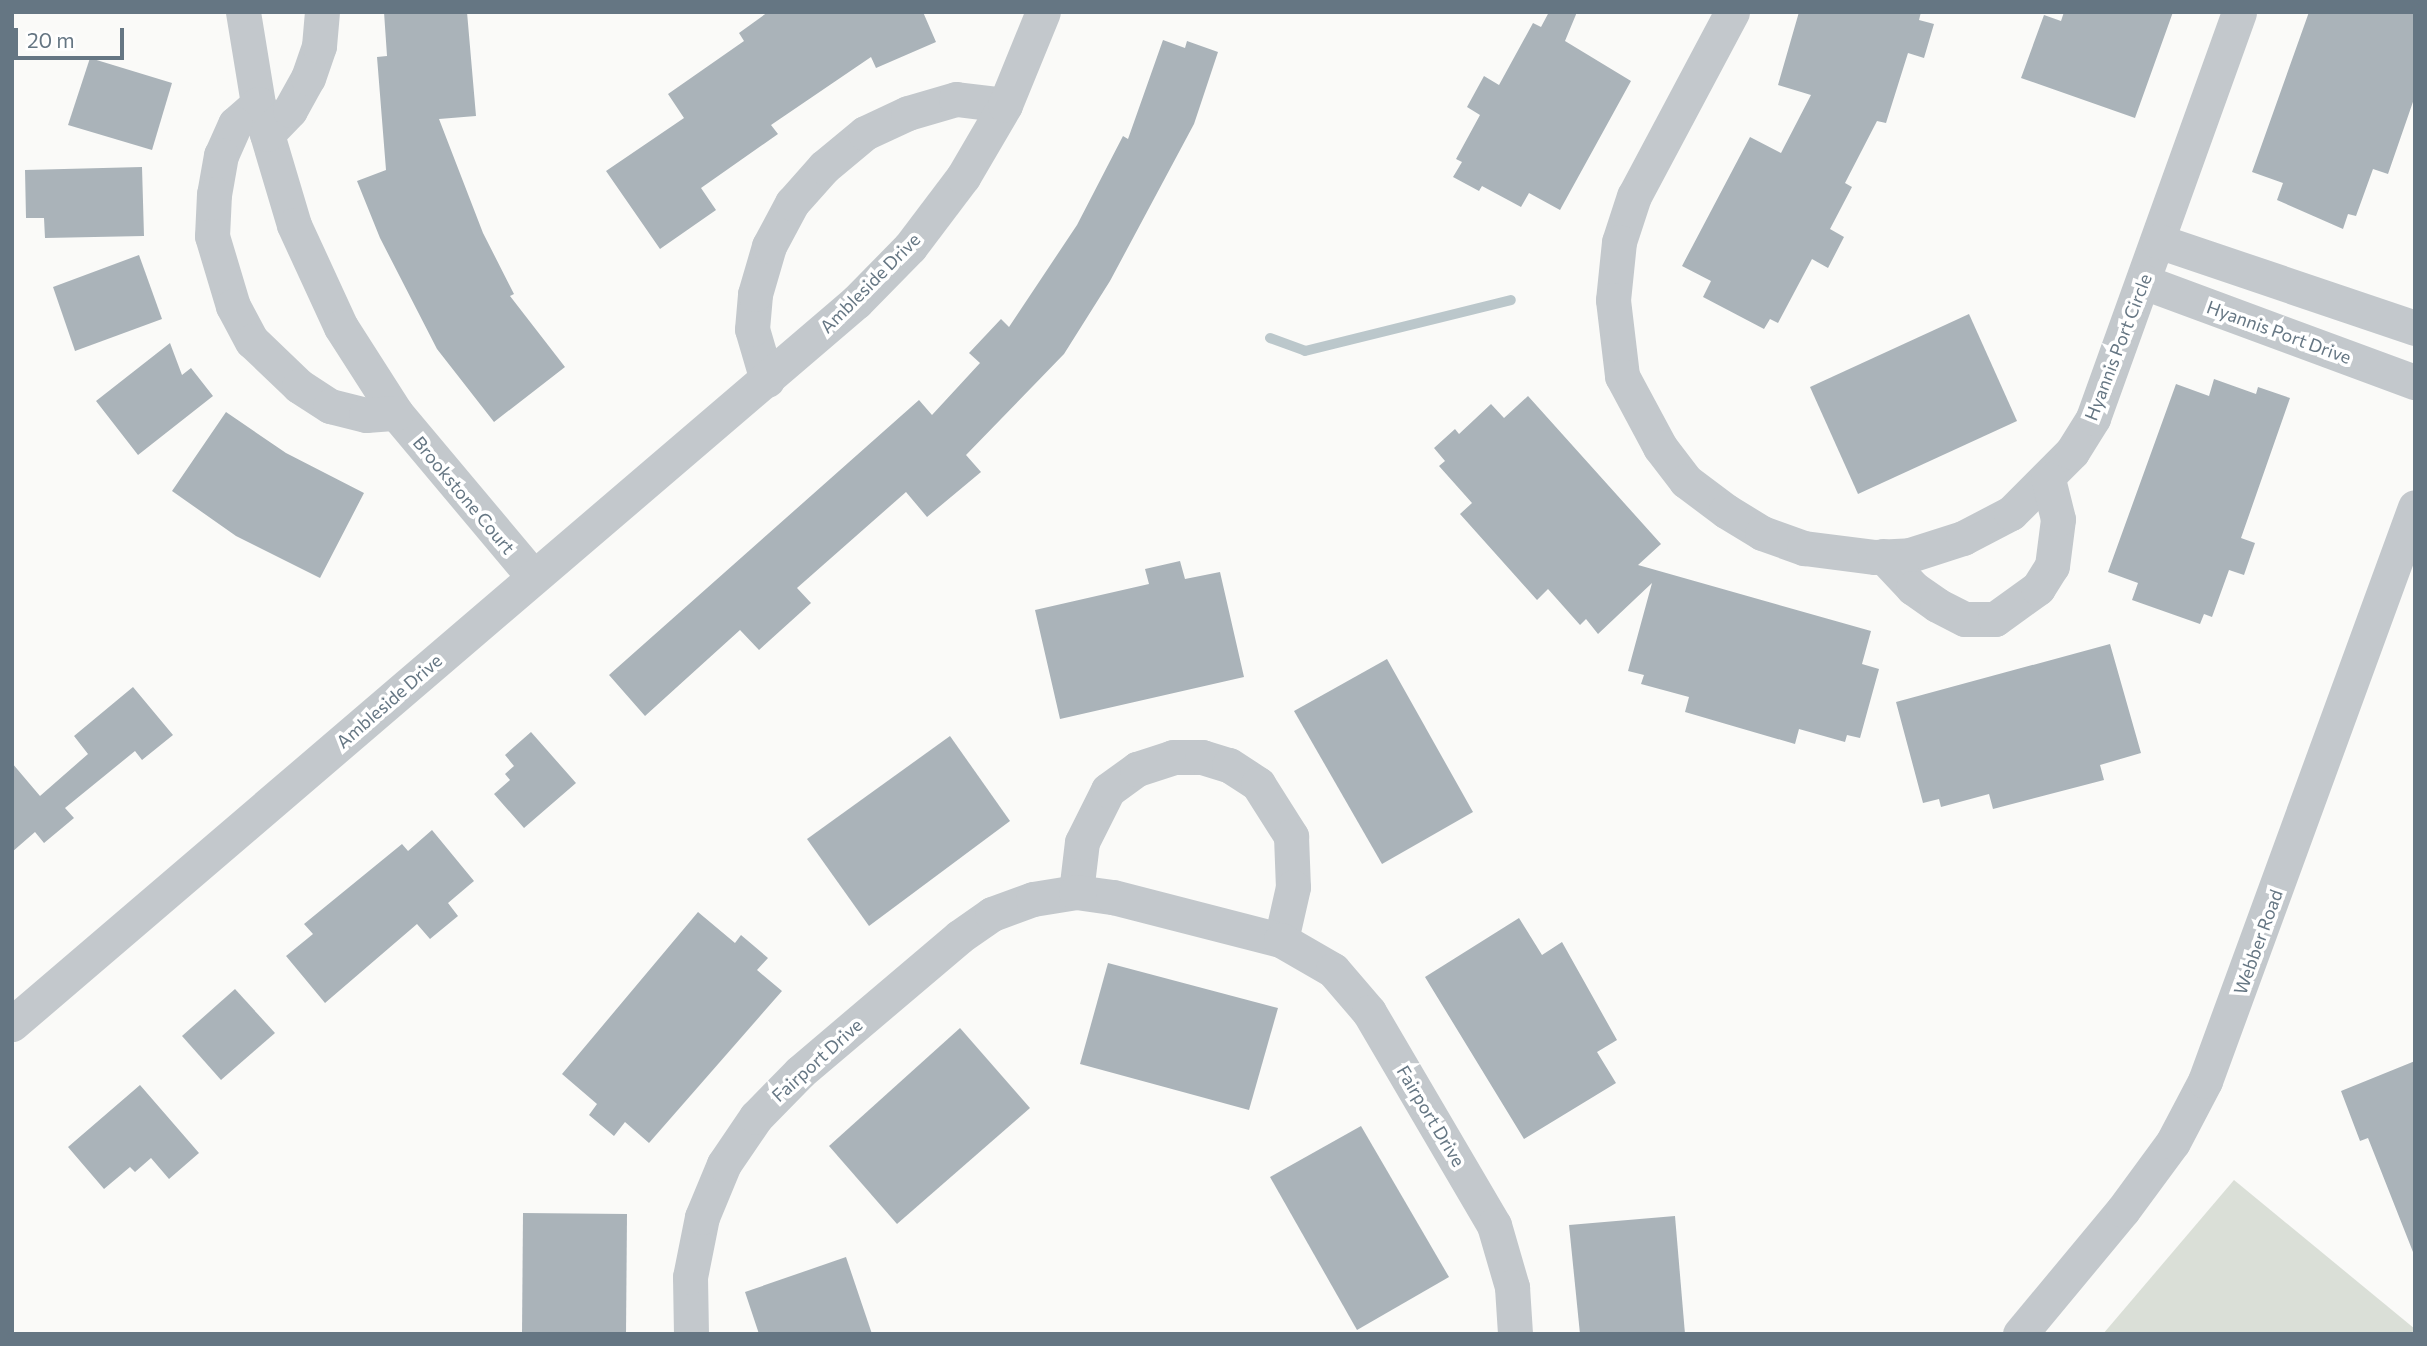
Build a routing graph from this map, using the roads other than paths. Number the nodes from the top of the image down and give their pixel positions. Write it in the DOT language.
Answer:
graph roads {
  1 [pos="243,12"];
  2 [pos="322,12"];
  3 [pos="1043,12"];
  4 [pos="1732,12"];
  5 [pos="2239,12"];
  6 [pos="1005,105"];
  7 [pos="262,119"];
  8 [pos="2158,242"];
  9 [pos="2144,282"];
  10 [pos="2415,328"];
  11 [pos="767,380"];
  12 [pos="2415,382"];
  13 [pos="396,413"];
  14 [pos="2048,479"];
  15 [pos="2415,507"];
  16 [pos="1883,556"];
  17 [pos="533,576"];
  18 [pos="1076,892"];
  19 [pos="1280,940"];
  20 [pos="12,1024"];
  21 [pos="691,1334"];
  22 [pos="1515,1334"];
  23 [pos="2020,1334"];
  1 -- 7 [label="street, Brookstone Court"];
  2 -- 7 [label="street"];
  3 -- 6 [label="street, Ambleside Drive"];
  4 -- 16 [label="street, Hyannis Port Circle"];
  5 -- 8 [label="street, Hyannis Port Circle"];
  6 -- 11 [label="street, Ambleside Drive"];
  6 -- 11 [label="street"];
  7 -- 13 [label="street, Brookstone Court"];
  7 -- 13 [label="street"];
  8 -- 9 [label="street, Hyannis Port Circle"];
  8 -- 10 [label="street"];
  9 -- 12 [label="street, Hyannis Port Drive"];
  9 -- 14 [label="street, Hyannis Port Circle"];
  11 -- 17 [label="street, Ambleside Drive"];
  13 -- 17 [label="street, Brookstone Court"];
  14 -- 16 [label="street, Hyannis Port Circle"];
  14 -- 16 [label="street"];
  15 -- 23 [label="street, Webber Road"];
  17 -- 20 [label="street, Ambleside Drive"];
  18 -- 19 [label="street, Fairport Drive"];
  18 -- 19 [label="street"];
  18 -- 21 [label="street, Fairport Drive"];
  19 -- 22 [label="street, Fairport Drive"];
}
